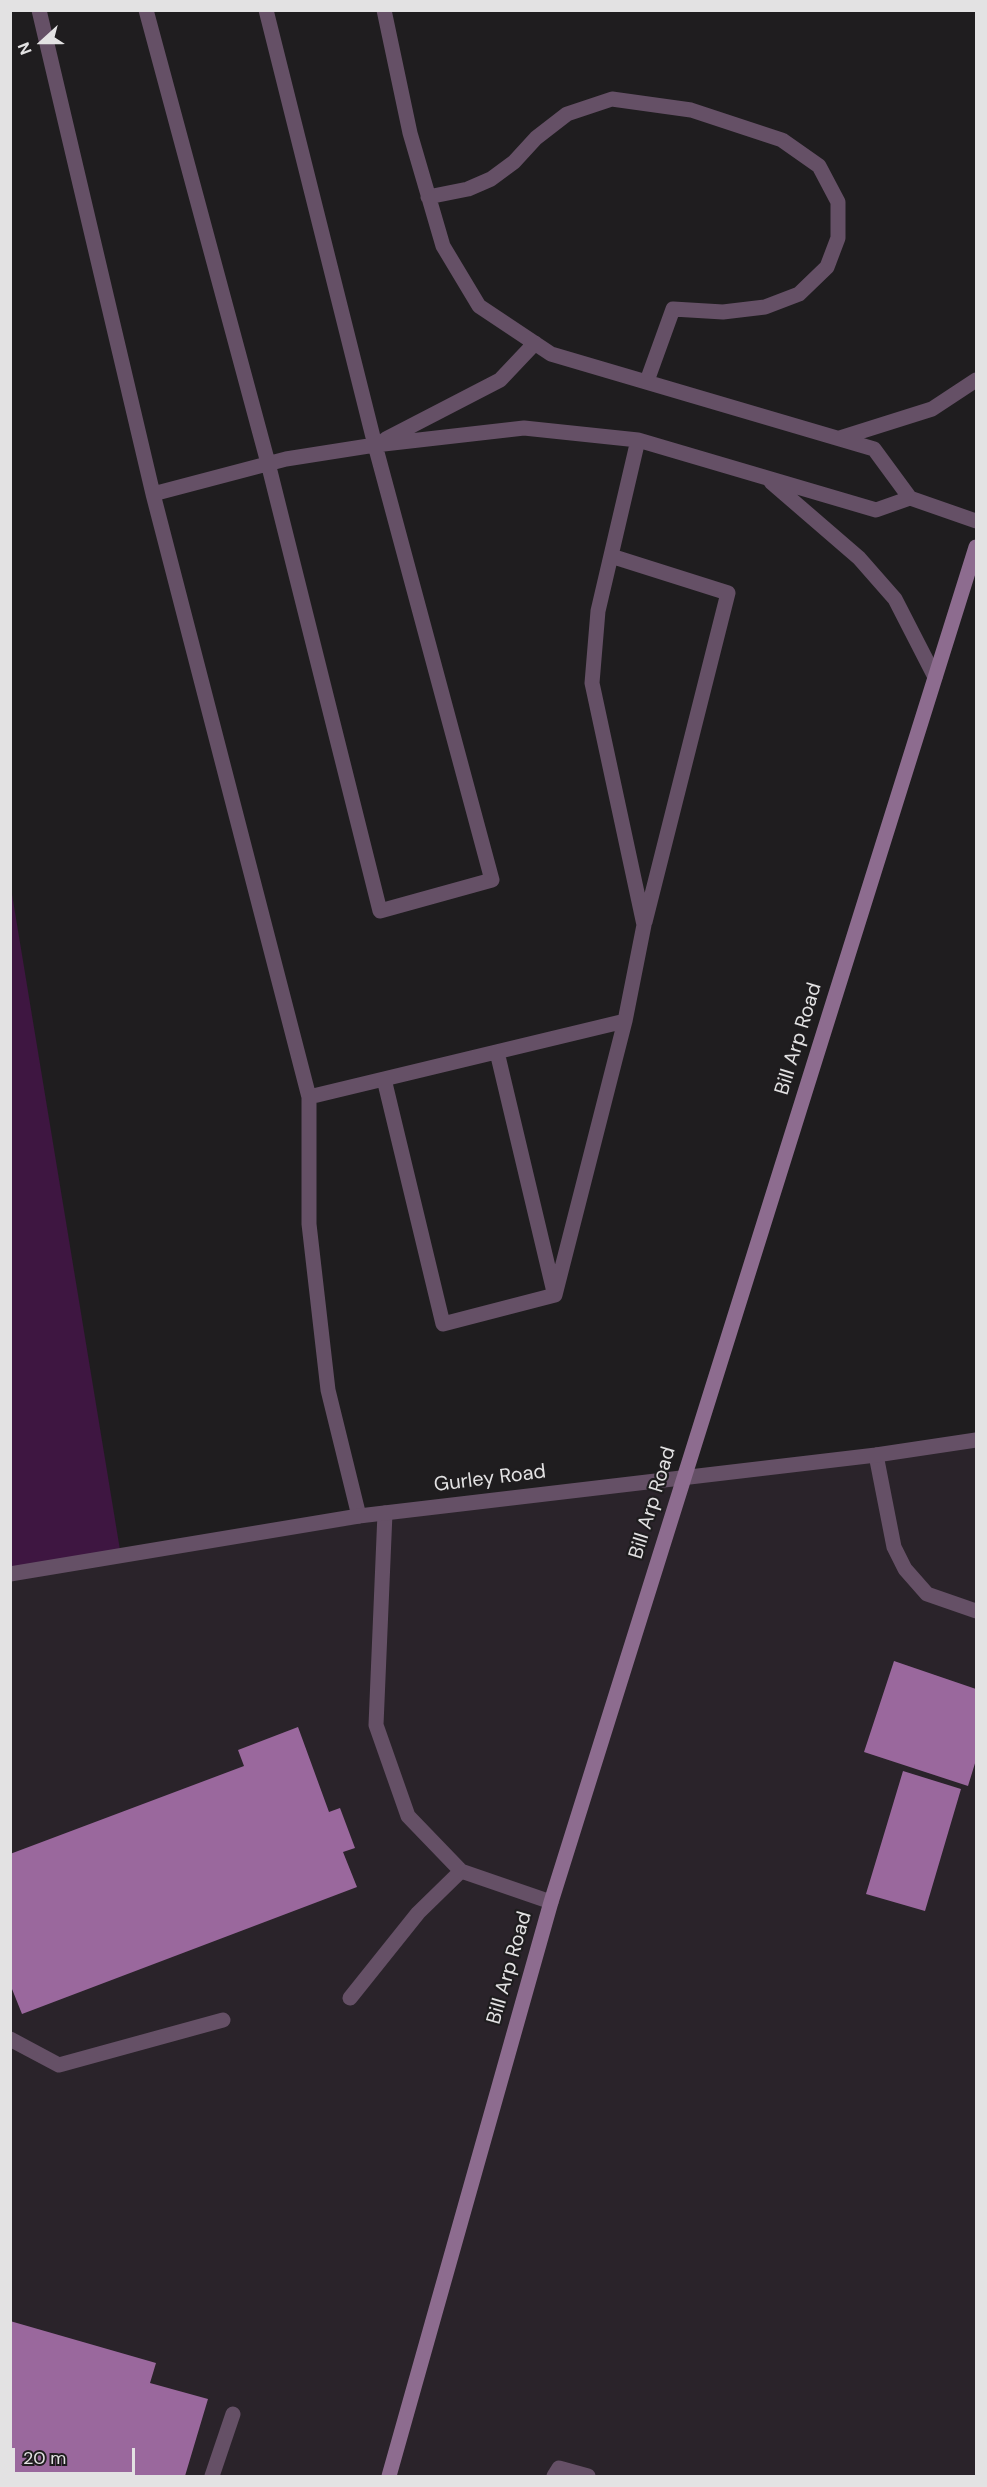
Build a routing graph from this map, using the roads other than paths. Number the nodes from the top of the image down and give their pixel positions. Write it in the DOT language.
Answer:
graph roads {
  1 [pos="39,10"];
  2 [pos="146,10"];
  3 [pos="266,10"];
  4 [pos="384,10"];
  5 [pos="428,197"];
  6 [pos="535,343"];
  7 [pos="976,380"];
  8 [pos="647,381"];
  9 [pos="839,438"];
  10 [pos="638,440"];
  11 [pos="375,444"];
  12 [pos="268,464"];
  13 [pos="766,478"];
  14 [pos="153,494"];
  15 [pos="910,498"];
  16 [pos="976,521"];
  17 [pos="976,547"];
  18 [pos="611,556"];
  19 [pos="935,677"];
  20 [pos="644,925"];
  21 [pos="625,1021"];
  22 [pos="497,1052"];
  23 [pos="384,1079"];
  24 [pos="309,1097"];
  25 [pos="555,1295"];
  26 [pos="976,1440"];
  27 [pos="876,1455"];
  28 [pos="683,1478"];
  29 [pos="385,1513"];
  30 [pos="359,1516"];
  31 [pos="10,1574"];
  32 [pos="976,1611"];
  33 [pos="461,1871"];
  34 [pos="550,1902"];
  35 [pos="350,1998"];
  36 [pos="223,2020"];
  37 [pos="10,2039"];
  38 [pos="233,2414"];
  39 [pos="212,2476"];
  40 [pos="389,2476"];
  41 [pos="554,2476"];
  42 [pos="588,2476"];
  1 -- 14 [label="street"];
  2 -- 12 [label="street"];
  3 -- 11 [label="street"];
  4 -- 5 [label="street"];
  5 -- 6 [label="street"];
  5 -- 8 [label="street"];
  6 -- 8 [label="street"];
  6 -- 11 [label="street"];
  7 -- 9 [label="street"];
  8 -- 9 [label="street"];
  9 -- 15 [label="street"];
  10 -- 11 [label="street"];
  10 -- 13 [label="street"];
  10 -- 18 [label="street"];
  11 -- 12 [label="street"];
  11 -- 12 [label="street"];
  12 -- 14 [label="street"];
  13 -- 15 [label="street"];
  13 -- 19 [label="street"];
  14 -- 24 [label="street"];
  15 -- 16 [label="street"];
  17 -- 19 [label="main road, Bill Arp Road"];
  18 -- 20 [label="street"];
  18 -- 20 [label="street"];
  19 -- 28 [label="main road, Bill Arp Road"];
  20 -- 21 [label="street"];
  21 -- 22 [label="street"];
  21 -- 25 [label="street"];
  22 -- 23 [label="street"];
  22 -- 25 [label="street"];
  23 -- 24 [label="street"];
  23 -- 25 [label="street"];
  24 -- 30 [label="street"];
  26 -- 27 [label="street, Gurley Road"];
  27 -- 28 [label="street, Gurley Road"];
  27 -- 32 [label="street"];
  28 -- 29 [label="street, Gurley Road"];
  28 -- 34 [label="main road, Bill Arp Road"];
  29 -- 30 [label="street, Gurley Road"];
  29 -- 33 [label="street"];
  30 -- 31 [label="street, Gurley Road"];
  33 -- 34 [label="street"];
  33 -- 35 [label="street"];
  34 -- 40 [label="main road, Bill Arp Road"];
  36 -- 37 [label="street"];
  38 -- 39 [label="street"];
  41 -- 42 [label="street"];
}
